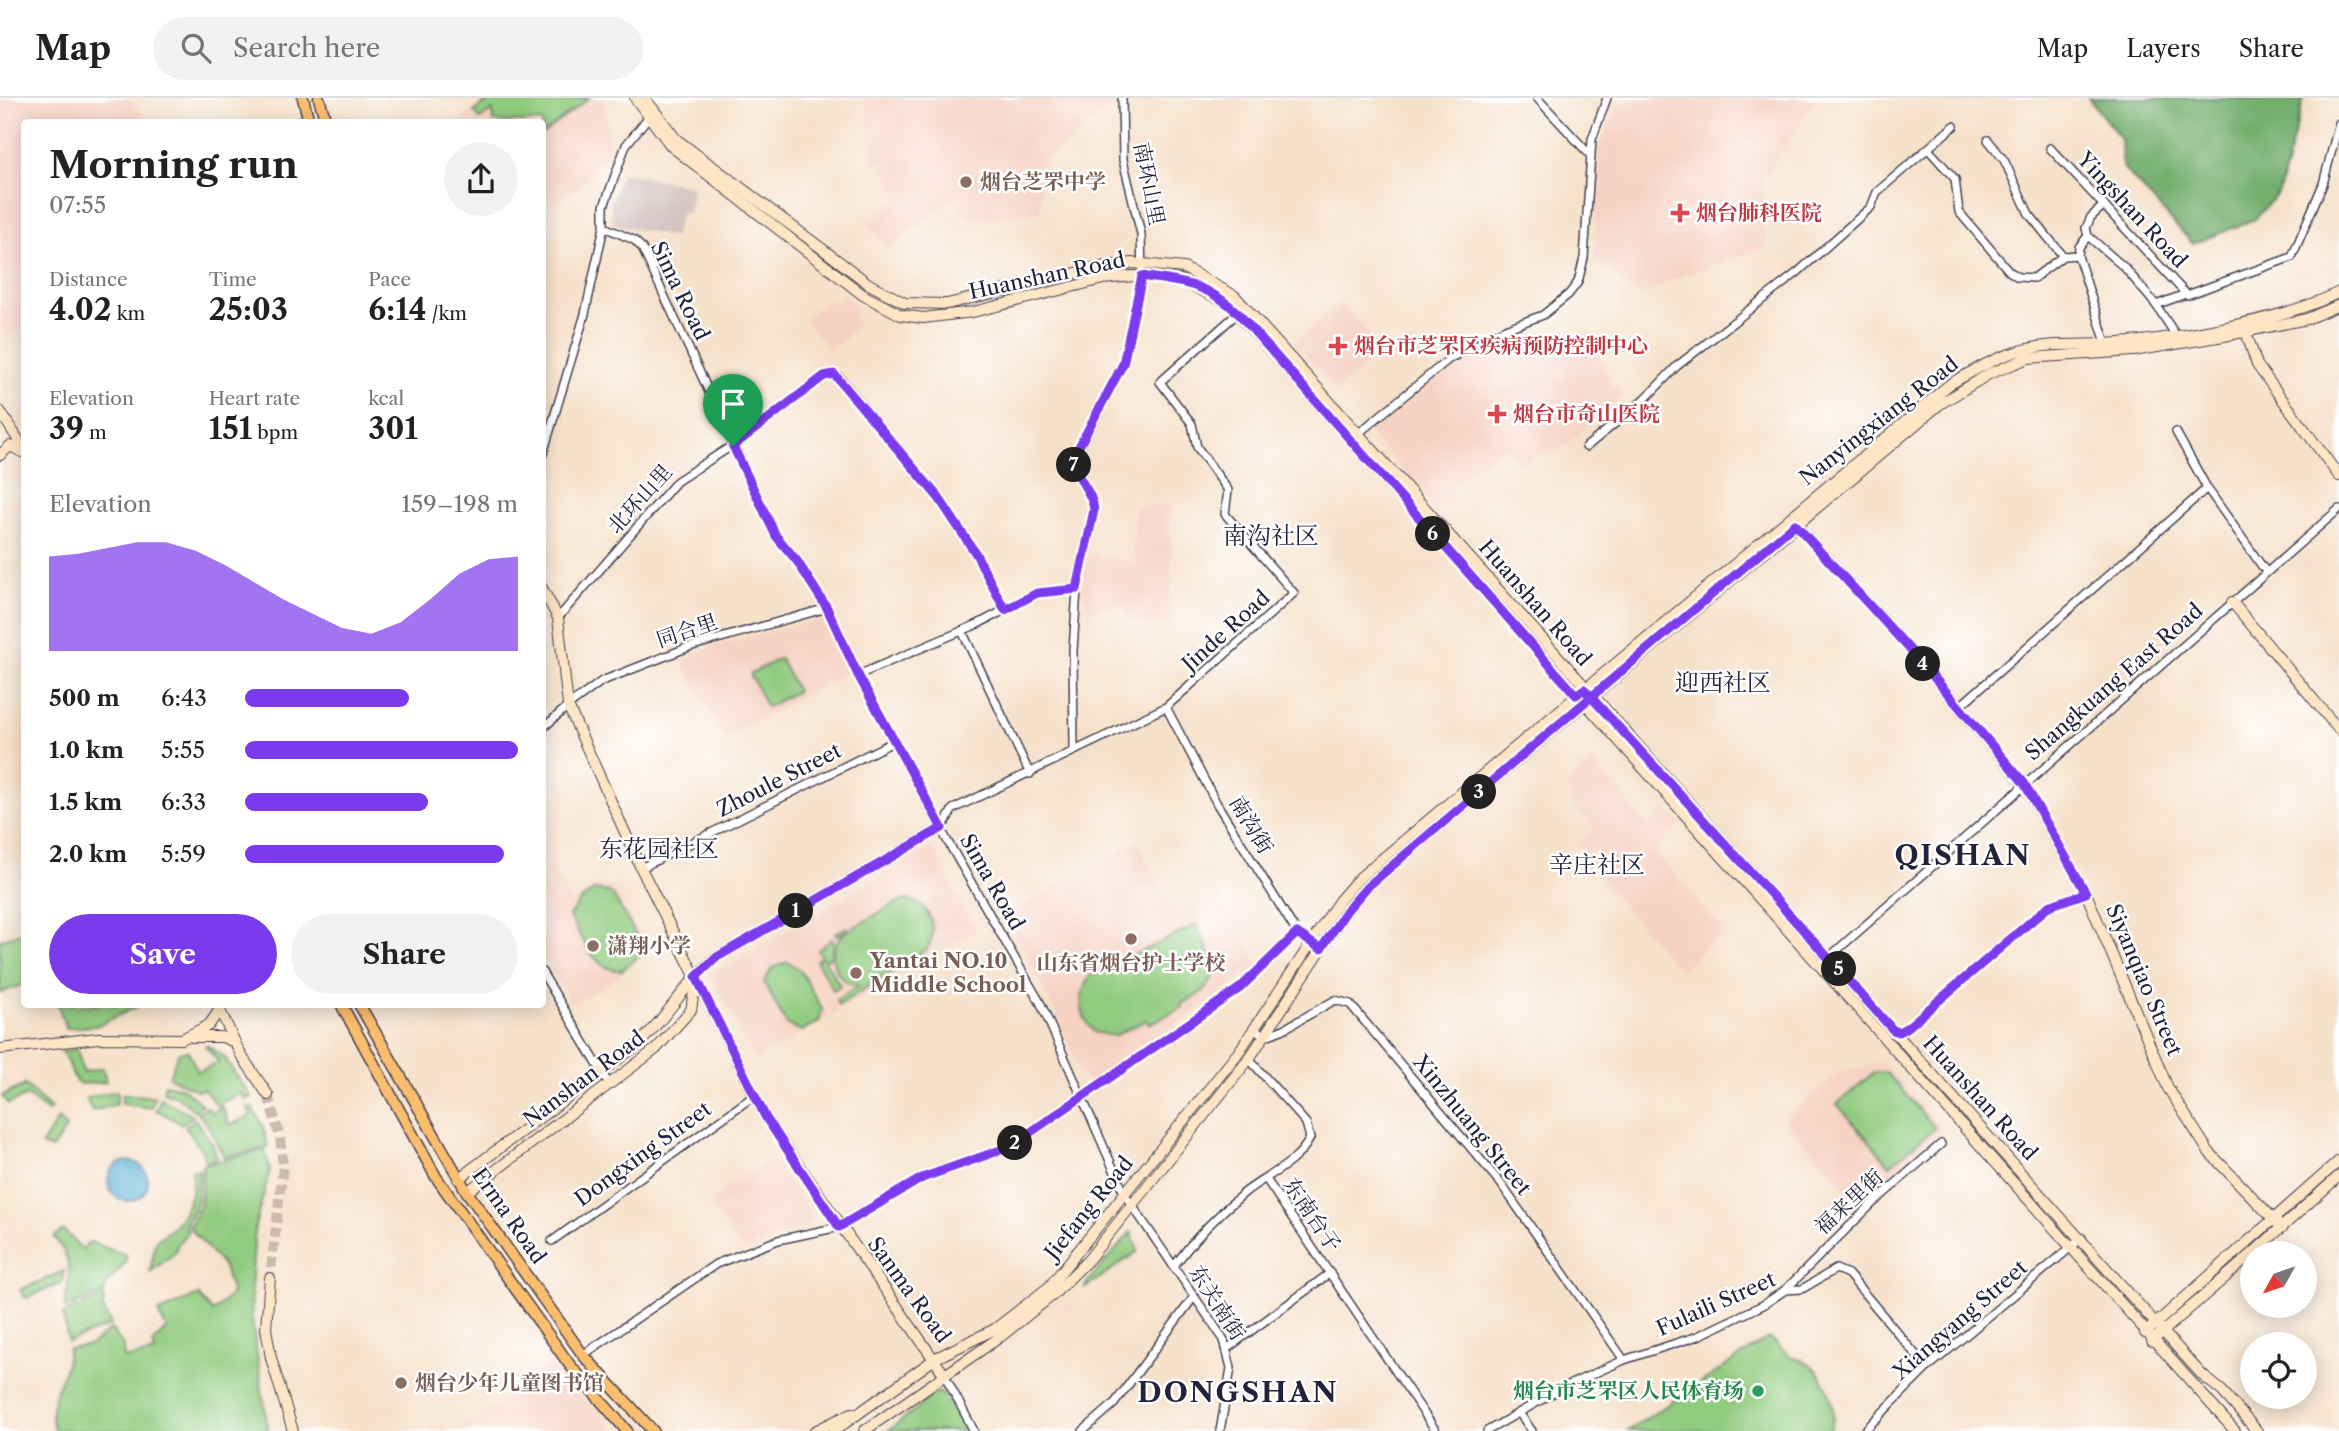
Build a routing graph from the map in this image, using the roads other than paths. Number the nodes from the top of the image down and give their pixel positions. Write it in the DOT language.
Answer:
graph roads {
  1 [pos="303,98"];
  2 [pos="319,98"];
  3 [pos="635,98"];
  4 [pos="645,98"];
  5 [pos="1122,98"];
  6 [pos="1537,98"];
  7 [pos="1607,98"];
  8 [pos="650,115"];
  9 [pos="308,119"];
  10 [pos="325,119"];
  11 [pos="2339,123"];
  12 [pos="1954,126"];
  13 [pos="1988,140"];
  14 [pos="2050,148"];
  15 [pos="1928,149"];
  16 [pos="1591,156"];
  17 [pos="2104,205"];
  18 [pos="604,227"];
  19 [pos="2088,236"];
  20 [pos="2078,255"];
  21 [pos="2063,256"];
  22 [pos="1143,264"];
  23 [pos="1142,276"];
  24 [pos="2339,292"];
  25 [pos="2183,295"];
  26 [pos="2156,305"];
  27 [pos="2339,305"];
  28 [pos="1238,313"];
  29 [pos="2245,327"];
  30 [pos="2175,334"];
  31 [pos="2108,348"];
  32 [pos="0,411"];
  33 [pos="1360,432"];
  34 [pos="2176,432"];
  35 [pos="546,444"];
  36 [pos="21,446"];
  37 [pos="733,446"];
  38 [pos="1586,447"];
  39 [pos="21,450"];
  40 [pos="0,455"];
  41 [pos="2339,476"];
  42 [pos="2207,488"];
  43 [pos="2339,509"];
  44 [pos="1792,521"];
  45 [pos="2266,572"];
  46 [pos="1077,589"];
  47 [pos="546,596"];
  48 [pos="2232,601"];
  49 [pos="827,608"];
  50 [pos="1005,610"];
  51 [pos="558,618"];
  52 [pos="961,631"];
  53 [pos="858,675"];
  54 [pos="1584,696"];
  55 [pos="568,706"];
  56 [pos="1960,706"];
  57 [pos="1166,707"];
  58 [pos="546,725"];
  59 [pos="2339,730"];
  60 [pos="895,741"];
  61 [pos="1074,749"];
  62 [pos="1030,774"];
  63 [pos="2024,783"];
  64 [pos="942,828"];
  65 [pos="641,868"];
  66 [pos="2086,893"];
  67 [pos="1297,933"];
  68 [pos="1311,943"];
  69 [pos="1321,949"];
  70 [pos="1828,958"];
  71 [pos="1819,966"];
  72 [pos="696,977"];
  73 [pos="546,979"];
  74 [pos="217,1008"];
  75 [pos="343,1008"];
  76 [pos="361,1008"];
  77 [pos="1254,1029"];
  78 [pos="1893,1030"];
  79 [pos="1266,1036"];
  80 [pos="182,1039"];
  81 [pos="234,1042"];
  82 [pos="3,1050"];
  83 [pos="1250,1059"];
  84 [pos="602,1072"];
  85 [pos="609,1084"];
  86 [pos="268,1095"];
  87 [pos="755,1095"];
  88 [pos="1084,1096"];
  89 [pos="1941,1144"];
  90 [pos="2339,1161"];
  91 [pos="2339,1176"];
  92 [pos="458,1179"];
  93 [pos="1266,1179"];
  94 [pos="467,1192"];
  95 [pos="1125,1195"];
  96 [pos="1132,1206"];
  97 [pos="2278,1224"];
  98 [pos="839,1227"];
  99 [pos="2082,1238"];
  100 [pos="552,1241"];
  101 [pos="2264,1241"];
  102 [pos="2072,1246"];
  103 [pos="2240,1264"];
  104 [pos="1173,1267"];
  105 [pos="1330,1273"];
  106 [pos="270,1278"];
  107 [pos="1785,1290"];
  108 [pos="1193,1298"];
  109 [pos="2161,1327"];
  110 [pos="2149,1337"];
  111 [pos="1228,1348"];
  112 [pos="583,1354"];
  113 [pos="936,1358"];
  114 [pos="1624,1360"];
  115 [pos="1927,1368"];
  116 [pos="944,1374"];
  117 [pos="866,1409"];
  118 [pos="1520,1414"];
  119 [pos="293,1431"];
  120 [pos="627,1431"];
  121 [pos="653,1431"];
  122 [pos="815,1431"];
  123 [pos="834,1431"];
  124 [pos="864,1431"];
  125 [pos="974,1431"];
  126 [pos="1083,1431"];
  127 [pos="1220,1431"];
  128 [pos="1436,1431"];
  129 [pos="1486,1431"];
  130 [pos="1532,1431"];
  131 [pos="1864,1431"];
  132 [pos="2232,1431"];
  133 [pos="2257,1431"];
  1 -- 9 [label="main road"];
  2 -- 10 [label="main road"];
  3 -- 8 [label="main road, Huanshan Road"];
  4 -- 8 [label="main road, Huanshan Road"];
  5 -- 22 [label="street, 南环山里"];
  6 -- 16 [label="street"];
  7 -- 16 [label="street"];
  8 -- 18 [label="street"];
  8 -- 22 [label="main road, Huanshan Road"];
  8 -- 23 [label="main road, Huanshan Road"];
  11 -- 17 [label="street, Yingshan Road"];
  12 -- 15 [label="street"];
  13 -- 21 [label="street"];
  14 -- 17 [label="street, Yingshan Road"];
  15 -- 21 [label="street"];
  15 -- 38 [label="street"];
  16 -- 33 [label="street"];
  17 -- 19 [label="street"];
  18 -- 35 [label="street"];
  18 -- 37 [label="street, Sima Road"];
  19 -- 20 [label="street"];
  19 -- 26 [label="street"];
  20 -- 21 [label="street"];
  20 -- 31 [label="street"];
  22 -- 23 [label="street, 南环山里"];
  22 -- 33 [label="main road, Huanshan Road"];
  23 -- 28 [label="main road, Huanshan Road"];
  23 -- 46 [label="street"];
  24 -- 29 [label="main road, Nanyingxiang Road"];
  25 -- 26 [label="street"];
  26 -- 30 [label="street"];
  27 -- 29 [label="main road, Nanyingxiang Road"];
  28 -- 54 [label="main road, Huanshan Road"];
  28 -- 57 [label="street, Jinde Road"];
  29 -- 30 [label="main road, Nanyingxiang Road"];
  29 -- 31 [label="main road, Nanyingxiang Road"];
  29 -- 41 [label="main road"];
  30 -- 31 [label="main road, Nanyingxiang Road"];
  31 -- 44 [label="main road, Nanyingxiang Road"];
  32 -- 36 [label="main road"];
  33 -- 54 [label="main road, Huanshan Road"];
  34 -- 42 [label="street"];
  37 -- 49 [label="street, Sima Road"];
  37 -- 50 [label="street, 北环山里"];
  37 -- 51 [label="street, 北环山里"];
  39 -- 40 [label="main road"];
  42 -- 45 [label="street"];
  42 -- 56 [label="street"];
  43 -- 45 [label="street, Shangkuang East Road"];
  44 -- 54 [label="main road, Nanyingxiang Road"];
  44 -- 56 [label="main road, Siyanqiao Street"];
  45 -- 48 [label="street, Shangkuang East Road"];
  46 -- 50 [label="street"];
  46 -- 61 [label="street"];
  47 -- 51 [label="main road, Sanma Road"];
  48 -- 59 [label="main road"];
  48 -- 63 [label="street, Shangkuang East Road"];
  49 -- 53 [label="street, Sima Road"];
  49 -- 55 [label="street, 同合里"];
  50 -- 52 [label="street"];
  51 -- 55 [label="main road, Sanma Road"];
  52 -- 53 [label="street"];
  52 -- 62 [label="street"];
  53 -- 60 [label="street, Sima Road"];
  54 -- 68 [label="main road, Jiefang Road"];
  54 -- 69 [label="main road, Jiefang Road"];
  54 -- 70 [label="main road, Huanshan Road"];
  54 -- 71 [label="main road, Huanshan Road"];
  55 -- 58 [label="street, 同合里"];
  55 -- 65 [label="main road, Sanma Road"];
  56 -- 63 [label="main road, Siyanqiao Street"];
  57 -- 61 [label="street, Jinde Road"];
  57 -- 67 [label="street, 南沟街"];
  60 -- 64 [label="street, Sima Road"];
  60 -- 65 [label="street, Zhoule Street"];
  61 -- 62 [label="street, Jinde Road"];
  62 -- 64 [label="street, Jinde Road"];
  63 -- 66 [label="main road, Siyanqiao Street"];
  63 -- 70 [label="street, Shangkuang East Road"];
  64 -- 72 [label="main road, Nanshan Road"];
  64 -- 88 [label="street, Sima Road"];
  65 -- 72 [label="main road, Sanma Road"];
  66 -- 78 [label="street"];
  66 -- 97 [label="main road, Siyanqiao Street"];
  67 -- 68 [label="street, 南沟街"];
  67 -- 88 [label="street"];
  68 -- 69 [label="street, 南沟街"];
  68 -- 77 [label="main road, Jiefang Road"];
  69 -- 79 [label="main road, Jiefang Road"];
  70 -- 71 [label="street, Shangkuang East Road"];
  70 -- 78 [label="main road, Huanshan Road"];
  71 -- 102 [label="main road, Huanshan Road"];
  72 -- 84 [label="main road, Nanshan Road"];
  72 -- 85 [label="main road, Nanshan Road"];
  72 -- 87 [label="main road, Sanma Road"];
  73 -- 84 [label="street"];
  74 -- 80 [label="main road"];
  74 -- 81 [label="main road"];
  75 -- 120 [label="main road, Erma Road"];
  76 -- 92 [label="main road, Erma Road"];
  77 -- 79 [label="street"];
  77 -- 95 [label="main road, Jiefang Road"];
  78 -- 99 [label="main road, Huanshan Road"];
  79 -- 83 [label="main road, Jiefang Road"];
  79 -- 114 [label="street, Xinzhuang Street"];
  80 -- 81 [label="main road"];
  80 -- 82 [label="main road"];
  81 -- 86 [label="main road"];
  83 -- 93 [label="street"];
  83 -- 96 [label="main road, Jiefang Road"];
  84 -- 85 [label="street"];
  84 -- 92 [label="main road, Nanshan Road"];
  85 -- 94 [label="main road, Nanshan Road"];
  87 -- 98 [label="main road, Sanma Road"];
  87 -- 100 [label="street, Dongxing Street"];
  88 -- 95 [label="street, Sima Road"];
  88 -- 98 [label="street"];
  89 -- 107 [label="street, 福来里街"];
  90 -- 97 [label="main road"];
  91 -- 97 [label="main road"];
  92 -- 94 [label="main road, Erma Road"];
  93 -- 104 [label="street, 东南台子"];
  93 -- 105 [label="street, 东南台子"];
  94 -- 112 [label="main road, Erma Road"];
  95 -- 96 [label="street, Sima Road"];
  95 -- 113 [label="main road, Jiefang Road"];
  96 -- 104 [label="street, 东关南街"];
  96 -- 116 [label="main road, Jiefang Road"];
  97 -- 101 [label="main road"];
  97 -- 109 [label="main road"];
  98 -- 112 [label="street"];
  98 -- 113 [label="main road, Sanma Road"];
  99 -- 102 [label="street, Xiangyang Street"];
  99 -- 109 [label="main road, Huanshan Road"];
  102 -- 110 [label="main road, Huanshan Road"];
  102 -- 115 [label="street, Xiangyang Street"];
  103 -- 109 [label="main road"];
  104 -- 108 [label="street, 东关南街"];
  105 -- 111 [label="street"];
  105 -- 128 [label="street, 东南台子"];
  106 -- 119 [label="main road"];
  107 -- 114 [label="street, Fulaili Street"];
  107 -- 115 [label="street, Fulaili Street"];
  108 -- 111 [label="street, 东关南街"];
  108 -- 126 [label="street"];
  109 -- 110 [label="main road"];
  109 -- 133 [label="main road, Huanshan Road"];
  110 -- 132 [label="main road, Huanshan Road"];
  111 -- 127 [label="street, 东关南街"];
  112 -- 121 [label="main road, Erma Road"];
  113 -- 116 [label="main road, Sanma Road"];
  113 -- 117 [label="main road, Jiefang Road"];
  114 -- 118 [label="street, Fulaili Street"];
  115 -- 131 [label="street, Xiangyang Street"];
  116 -- 124 [label="main road, Jiefang Road"];
  116 -- 125 [label="street"];
  117 -- 122 [label="main road"];
  117 -- 123 [label="main road, Jiefang Road"];
  118 -- 129 [label="street, Fulaili Street"];
  118 -- 130 [label="street"];
}
